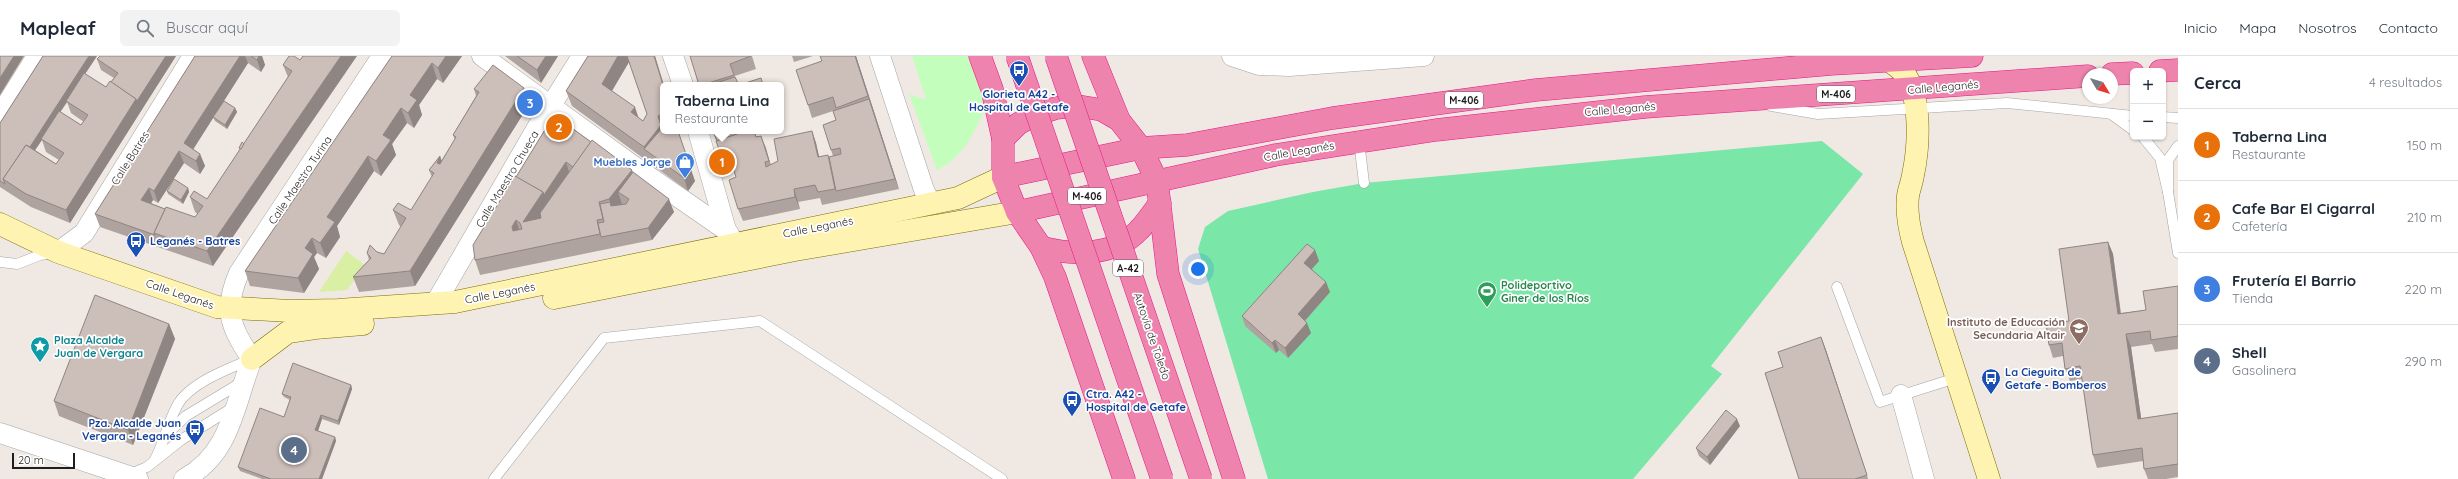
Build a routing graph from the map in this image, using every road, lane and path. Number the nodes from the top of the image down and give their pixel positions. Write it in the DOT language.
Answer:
graph roads {
  1 [pos="37,56"];
  2 [pos="193,56"];
  3 [pos="382,56"];
  4 [pos="482,56"];
  5 [pos="582,56"];
  6 [pos="673,56"];
  7 [pos="880,56"];
  8 [pos="980,56"];
  9 [pos="1017,56"];
  10 [pos="1056,56"];
  11 [pos="1232,56"];
  12 [pos="1424,56"];
  13 [pos="1822,56"];
  14 [pos="1972,56"];
  15 [pos="1094,57"];
  16 [pos="1890,61"];
  17 [pos="1790,68"];
  18 [pos="2178,70"];
  19 [pos="2166,71"];
  20 [pos="2130,73"];
  21 [pos="2118,74"];
  22 [pos="2082,77"];
  23 [pos="682,82"];
  24 [pos="1914,99"];
  25 [pos="550,106"];
  26 [pos="2111,114"];
  27 [pos="0,115"];
  28 [pos="2130,116"];
  29 [pos="2166,117"];
  30 [pos="2178,118"];
  31 [pos="1119,120"];
  32 [pos="2130,128"];
  33 [pos="699,134"];
  34 [pos="1002,139"];
  35 [pos="2145,140"];
  36 [pos="1359,141"];
  37 [pos="2178,146"];
  38 [pos="1140,148"];
  39 [pos="1003,177"];
  40 [pos="1157,181"];
  41 [pos="1364,183"];
  42 [pos="2168,192"];
  43 [pos="1160,203"];
  44 [pos="931,204"];
  45 [pos="1017,212"];
  46 [pos="0,224"];
  47 [pos="2176,226"];
  48 [pos="726,230"];
  49 [pos="753,240"];
  50 [pos="1041,247"];
  51 [pos="58,252"];
  52 [pos="2178,252"];
  53 [pos="0,262"];
  54 [pos="1837,287"];
  55 [pos="435,304"];
  56 [pos="229,308"];
  57 [pos="252,359"];
  58 [pos="1956,378"];
  59 [pos="243,381"];
  60 [pos="1901,395"];
  61 [pos="236,406"];
  62 [pos="0,433"];
  63 [pos="166,436"];
  64 [pos="154,461"];
  65 [pos="133,477"];
  66 [pos="184,479"];
  67 [pos="494,479"];
  68 [pos="1002,479"];
  69 [pos="1124,479"];
  70 [pos="1162,479"];
  71 [pos="1201,479"];
  72 [pos="1234,479"];
  73 [pos="1924,479"];
  74 [pos="1989,479"];
  1 -- 27 [label="street"];
  2 -- 51 [label="street, Calle Batres"];
  3 -- 56 [label="street, Calle Maestro Turina"];
  4 -- 25 [label="street"];
  5 -- 25 [label="street, Calle Maestro Chueca"];
  6 -- 23 [label="street"];
  7 -- 44 [label="street"];
  8 -- 34 [label="highway"];
  9 -- 70 [label="highway, bridge"];
  10 -- 71 [label="highway, Autovía de Toledo / A-42, bridge"];
  11 -- 12 [label="street"];
  13 -- 17 [label="street, Calle Leganés"];
  14 -- 16 [label="highway, Calle Leganés / M-406"];
  15 -- 31 [label="highway"];
  16 -- 17 [label="highway, Calle Leganés / M-406"];
  16 -- 24 [label="street"];
  17 -- 38 [label="highway, Calle Leganés / M-406"];
  18 -- 19 [label="highway"];
  20 -- 21 [label="highway"];
  22 -- 24 [label="highway, Calle Leganés / M-406"];
  24 -- 26 [label="lane"];
  24 -- 36 [label="highway, Calle Leganés / M-406"];
  24 -- 58 [label="street"];
  25 -- 48 [label="street"];
  25 -- 55 [label="street, Calle Maestro Chueca"];
  26 -- 28 [label="lane"];
  26 -- 32 [label="lane"];
  29 -- 30 [label="lane"];
  31 -- 34 [label="highway"];
  31 -- 38 [label="highway"];
  33 -- 48 [label="street"];
  34 -- 39 [label="highway"];
  35 -- 42 [label="lane"];
  36 -- 40 [label="highway, Calle Leganés / M-406"];
  36 -- 41 [label="lane"];
  37 -- 42 [label="lane"];
  38 -- 39 [label="highway, Calle Leganés / M-406"];
  38 -- 40 [label="highway"];
  39 -- 44 [label="street, Calle Leganés"];
  39 -- 45 [label="highway"];
  40 -- 43 [label="highway"];
  40 -- 45 [label="highway, Calle Leganés / M-406"];
  42 -- 47 [label="lane"];
  43 -- 50 [label="highway"];
  43 -- 72 [label="highway"];
  44 -- 49 [label="street, Calle Leganés"];
  45 -- 50 [label="highway"];
  45 -- 57 [label="street, Calle Leganés"];
  46 -- 51 [label="street, Calle Leganés"];
  47 -- 52 [label="lane"];
  48 -- 49 [label="street"];
  49 -- 55 [label="street, Calle Leganés"];
  50 -- 69 [label="highway"];
  51 -- 53 [label="lane"];
  51 -- 56 [label="street, Calle Leganés"];
  54 -- 60 [label="lane"];
  55 -- 56 [label="street, Calle Leganés"];
  56 -- 57 [label="street"];
  57 -- 59 [label="street"];
  57 -- 63 [label="lane"];
  58 -- 60 [label="lane"];
  58 -- 74 [label="street"];
  59 -- 61 [label="street"];
  59 -- 63 [label="lane"];
  60 -- 73 [label="street"];
  61 -- 64 [label="lane"];
  61 -- 66 [label="street"];
  62 -- 65 [label="street"];
  63 -- 64 [label="lane"];
  64 -- 65 [label="lane"];
  67 -- 68 [label="lane"];
}
